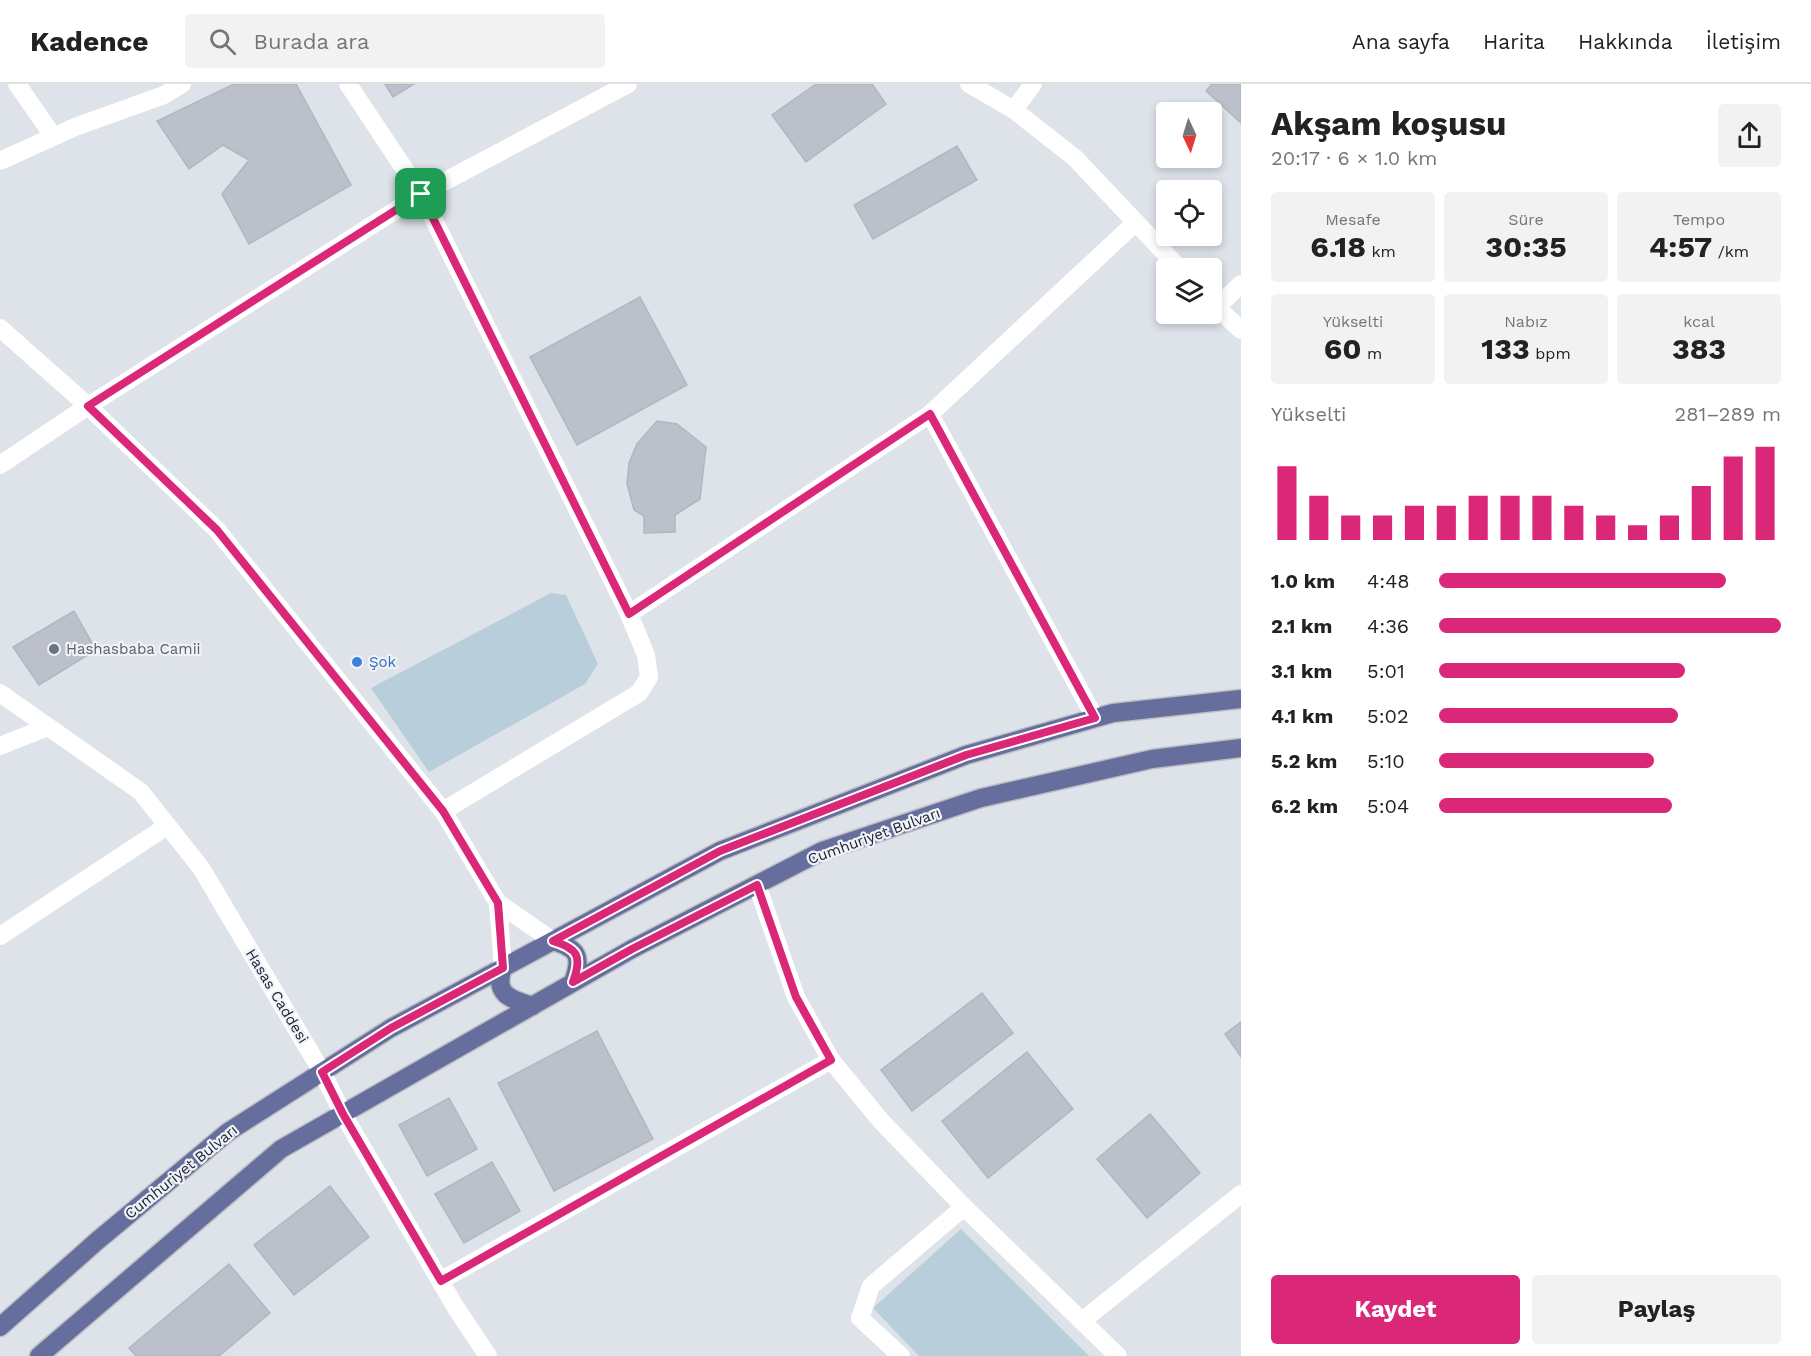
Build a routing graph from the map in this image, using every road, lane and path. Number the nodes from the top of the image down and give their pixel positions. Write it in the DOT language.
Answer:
graph roads {
  1 [pos="17,84"];
  2 [pos="182,84"];
  3 [pos="348,84"];
  4 [pos="628,84"];
  5 [pos="969,84"];
  6 [pos="1033,84"];
  7 [pos="1014,110"];
  8 [pos="54,136"];
  9 [pos="0,161"];
  10 [pos="421,194"];
  11 [pos="1136,222"];
  12 [pos="1170,258"];
  13 [pos="1241,284"];
  14 [pos="1222,299"];
  15 [pos="1222,312"];
  16 [pos="0,328"];
  17 [pos="1241,330"];
  18 [pos="88,406"];
  19 [pos="930,414"];
  20 [pos="0,465"];
  21 [pos="629,614"];
  22 [pos="0,693"];
  23 [pos="1241,699"];
  24 [pos="1095,718"];
  25 [pos="48,727"];
  26 [pos="0,746"];
  27 [pos="1241,748"];
  28 [pos="443,811"];
  29 [pos="167,826"];
  30 [pos="757,885"];
  31 [pos="498,903"];
  32 [pos="0,936"];
  33 [pos="553,941"];
  34 [pos="503,968"];
  35 [pos="573,982"];
  36 [pos="532,1006"];
  37 [pos="831,1060"];
  38 [pos="322,1072"];
  39 [pos="343,1114"];
  40 [pos="1241,1194"];
  41 [pos="964,1207"];
  42 [pos="441,1281"];
  43 [pos="1082,1321"];
  44 [pos="0,1327"];
  45 [pos="481,1353"];
  46 [pos="39,1356"];
  47 [pos="901,1356"];
  48 [pos="1118,1356"];
  1 -- 8 [label="street"];
  2 -- 8 [label="street"];
  3 -- 10 [label="street"];
  4 -- 10 [label="street"];
  5 -- 7 [label="street"];
  6 -- 7 [label="street"];
  7 -- 11 [label="street"];
  8 -- 9 [label="street"];
  10 -- 18 [label="street"];
  10 -- 21 [label="street"];
  11 -- 12 [label="street"];
  11 -- 19 [label="street"];
  13 -- 14 [label="street"];
  15 -- 17 [label="street"];
  16 -- 18 [label="street"];
  18 -- 20 [label="street"];
  18 -- 28 [label="street"];
  19 -- 21 [label="street"];
  19 -- 24 [label="street"];
  21 -- 28 [label="street"];
  22 -- 25 [label="street, Hasas Caddesi"];
  23 -- 24 [label="main road, Cumhuriyet Bulvarı"];
  24 -- 33 [label="main road, Cumhuriyet Bulvarı"];
  25 -- 26 [label="street"];
  25 -- 29 [label="street, Hasas Caddesi"];
  27 -- 30 [label="main road, Cumhuriyet Bulvarı"];
  28 -- 31 [label="street"];
  29 -- 32 [label="street"];
  29 -- 38 [label="street, Hasas Caddesi"];
  30 -- 35 [label="main road, Cumhuriyet Bulvarı"];
  30 -- 37 [label="street"];
  31 -- 33 [label="street"];
  31 -- 34 [label="street"];
  33 -- 34 [label="main road, Cumhuriyet Bulvarı"];
  33 -- 35 [label="main road"];
  34 -- 36 [label="main road"];
  34 -- 38 [label="main road, Cumhuriyet Bulvarı"];
  35 -- 36 [label="main road, Cumhuriyet Bulvarı"];
  36 -- 39 [label="main road, Cumhuriyet Bulvarı"];
  37 -- 41 [label="street"];
  37 -- 42 [label="street"];
  38 -- 39 [label="street, Hasas Caddesi"];
  38 -- 44 [label="main road, Cumhuriyet Bulvarı"];
  39 -- 42 [label="street, Hasas Caddesi"];
  39 -- 46 [label="main road, Cumhuriyet Bulvarı"];
  40 -- 43 [label="street"];
  41 -- 43 [label="street"];
  41 -- 47 [label="street"];
  42 -- 45 [label="street, Hasas Caddesi"];
  43 -- 48 [label="street"];
}
